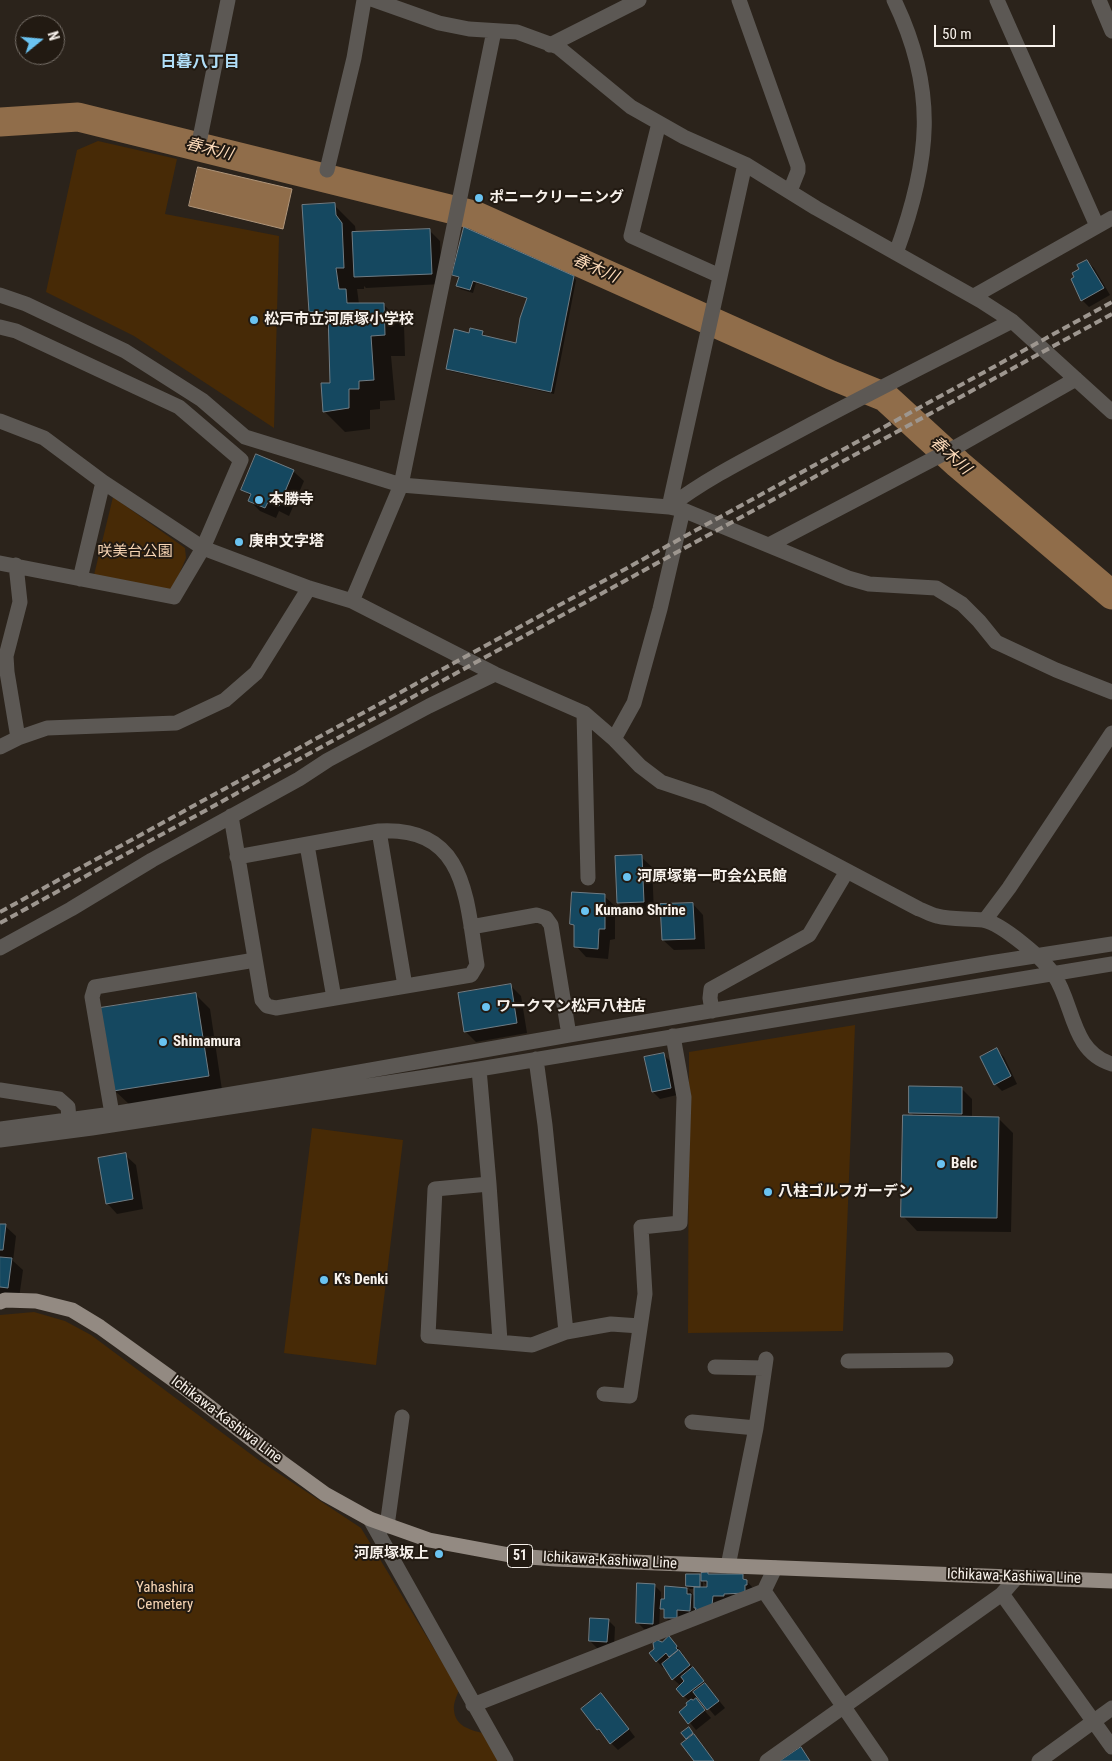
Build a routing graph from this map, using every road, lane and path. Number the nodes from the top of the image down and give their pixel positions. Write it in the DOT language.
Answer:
graph roads {
  1 [pos="228,0"];
  2 [pos="364,0"];
  3 [pos="374,0"];
  4 [pos="639,0"];
  5 [pos="739,0"];
  6 [pos="894,0"];
  7 [pos="997,0"];
  8 [pos="1099,0"];
  9 [pos="494,31"];
  10 [pos="1112,31"];
  11 [pos="550,45"];
  12 [pos="659,123"];
  13 [pos="200,138"];
  14 [pos="745,164"];
  15 [pos="327,170"];
  16 [pos="790,192"];
  17 [pos="1112,218"];
  18 [pos="1097,226"];
  19 [pos="896,253"];
  20 [pos="720,276"];
  21 [pos="0,295"];
  22 [pos="974,296"];
  23 [pos="1012,321"];
  24 [pos="0,327"];
  25 [pos="1076,379"];
  26 [pos="1112,412"];
  27 [pos="0,421"];
  28 [pos="103,482"];
  29 [pos="401,485"];
  30 [pos="676,509"];
  31 [pos="769,545"];
  32 [pos="204,548"];
  33 [pos="0,563"];
  34 [pos="16,565"];
  35 [pos="80,579"];
  36 [pos="309,588"];
  37 [pos="352,601"];
  38 [pos="3,672"];
  39 [pos="495,674"];
  40 [pos="1112,692"];
  41 [pos="584,713"];
  42 [pos="1112,733"];
  43 [pos="18,738"];
  44 [pos="614,739"];
  45 [pos="0,747"];
  46 [pos="231,816"];
  47 [pos="379,831"];
  48 [pos="307,844"];
  49 [pos="237,857"];
  50 [pos="847,871"];
  51 [pos="588,878"];
  52 [pos="985,920"];
  53 [pos="470,927"];
  54 [pos="1112,944"];
  55 [pos="0,948"];
  56 [pos="1036,956"];
  57 [pos="255,960"];
  58 [pos="1112,964"];
  59 [pos="1054,974"];
  60 [pos="405,986"];
  61 [pos="334,998"];
  62 [pos="712,1011"];
  63 [pos="569,1035"];
  64 [pos="672,1036"];
  65 [pos="536,1059"];
  66 [pos="1112,1064"];
  67 [pos="479,1069"];
  68 [pos="0,1090"];
  69 [pos="112,1114"];
  70 [pos="69,1119"];
  71 [pos="0,1129"];
  72 [pos="0,1140"];
  73 [pos="489,1184"];
  74 [pos="0,1302"];
  75 [pos="640,1326"];
  76 [pos="566,1332"];
  77 [pos="500,1341"];
  78 [pos="848,1360"];
  79 [pos="946,1360"];
  80 [pos="715,1367"];
  81 [pos="604,1394"];
  82 [pos="402,1417"];
  83 [pos="692,1422"];
  84 [pos="756,1428"];
  85 [pos="370,1519"];
  86 [pos="387,1526"];
  87 [pos="728,1566"];
  88 [pos="775,1568"];
  89 [pos="1016,1578"];
  90 [pos="1112,1581"];
  91 [pos="764,1591"];
  92 [pos="1002,1594"];
  93 [pos="474,1705"];
  94 [pos="844,1707"];
  95 [pos="1112,1708"];
  96 [pos="1094,1722"];
  97 [pos="1112,1747"];
  98 [pos="506,1761"];
  99 [pos="768,1761"];
  100 [pos="881,1761"];
  101 [pos="1039,1761"];
  1 -- 13 [label="street"];
  2 -- 15 [label="street"];
  3 -- 9 [label="street"];
  4 -- 11 [label="street"];
  5 -- 16 [label="street"];
  6 -- 19 [label="street"];
  7 -- 18 [label="street"];
  8 -- 10 [label="street"];
  9 -- 11 [label="street"];
  9 -- 29 [label="street"];
  11 -- 12 [label="street"];
  12 -- 14 [label="street"];
  12 -- 20 [label="street"];
  14 -- 16 [label="street"];
  14 -- 20 [label="street"];
  16 -- 19 [label="street"];
  17 -- 18 [label="street"];
  18 -- 22 [label="street"];
  19 -- 22 [label="street"];
  20 -- 30 [label="street"];
  21 -- 29 [label="street"];
  22 -- 23 [label="street"];
  23 -- 25 [label="street"];
  23 -- 30 [label="street"];
  24 -- 32 [label="street"];
  25 -- 26 [label="street"];
  25 -- 31 [label="street"];
  27 -- 28 [label="street"];
  28 -- 32 [label="street"];
  28 -- 35 [label="street"];
  29 -- 30 [label="street"];
  29 -- 37 [label="street"];
  30 -- 31 [label="street"];
  30 -- 44 [label="street"];
  31 -- 40 [label="street"];
  32 -- 35 [label="street"];
  32 -- 36 [label="street"];
  33 -- 34 [label="street"];
  34 -- 35 [label="street"];
  34 -- 38 [label="street"];
  36 -- 37 [label="street"];
  36 -- 43 [label="street"];
  37 -- 39 [label="street"];
  38 -- 43 [label="street"];
  39 -- 41 [label="street"];
  39 -- 46 [label="street"];
  41 -- 44 [label="street"];
  41 -- 51 [label="street"];
  42 -- 52 [label="street"];
  43 -- 45 [label="street"];
  44 -- 50 [label="street"];
  46 -- 49 [label="street"];
  46 -- 55 [label="street"];
  47 -- 48 [label="street"];
  47 -- 53 [label="street"];
  47 -- 60 [label="street"];
  48 -- 49 [label="street"];
  48 -- 61 [label="street"];
  49 -- 57 [label="street"];
  50 -- 52 [label="street"];
  50 -- 62 [label="street"];
  52 -- 56 [label="street"];
  53 -- 60 [label="street"];
  53 -- 63 [label="street"];
  54 -- 56 [label="street"];
  56 -- 59 [label="street"];
  56 -- 62 [label="street"];
  57 -- 61 [label="street"];
  57 -- 69 [label="street"];
  58 -- 59 [label="street"];
  59 -- 64 [label="street"];
  59 -- 66 [label="street"];
  60 -- 61 [label="street"];
  62 -- 63 [label="street"];
  63 -- 69 [label="street"];
  64 -- 65 [label="street"];
  64 -- 75 [label="street"];
  65 -- 67 [label="street"];
  65 -- 76 [label="street"];
  67 -- 72 [label="street"];
  67 -- 73 [label="street"];
  68 -- 70 [label="street"];
  69 -- 70 [label="street"];
  70 -- 71 [label="street"];
  73 -- 77 [label="street"];
  73 -- 77 [label="street"];
  74 -- 85 [label="main road, Ichikawa-Kashiwa Line / 51"];
  75 -- 76 [label="street"];
  75 -- 81 [label="street"];
  76 -- 77 [label="street"];
  78 -- 79 [label="street"];
  80 -- 84 [label="street"];
  82 -- 86 [label="street"];
  83 -- 84 [label="street"];
  84 -- 87 [label="street"];
  85 -- 86 [label="main road, Ichikawa-Kashiwa Line / 51"];
  85 -- 93 [label="street"];
  86 -- 87 [label="main road, Ichikawa-Kashiwa Line / 51"];
  87 -- 88 [label="main road, Ichikawa-Kashiwa Line / 51"];
  88 -- 89 [label="main road, Ichikawa-Kashiwa Line / 51"];
  88 -- 91 [label="street"];
  89 -- 90 [label="main road, Ichikawa-Kashiwa Line / 51"];
  89 -- 92 [label="street"];
  91 -- 93 [label="street"];
  91 -- 94 [label="street"];
  92 -- 94 [label="street"];
  92 -- 96 [label="street"];
  93 -- 98 [label="street"];
  94 -- 99 [label="street"];
  94 -- 100 [label="street"];
  95 -- 96 [label="street"];
  96 -- 97 [label="street"];
  96 -- 101 [label="street"];
}
